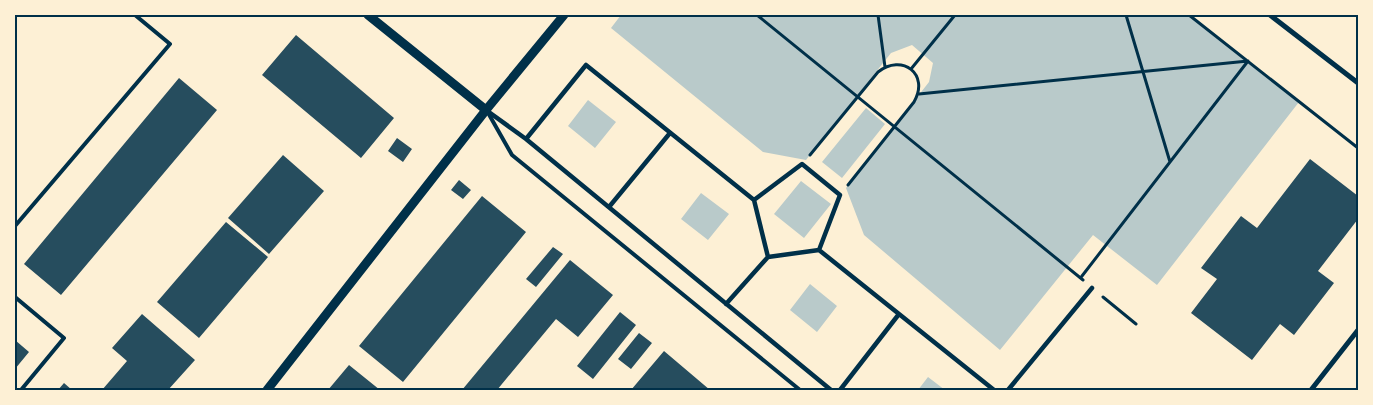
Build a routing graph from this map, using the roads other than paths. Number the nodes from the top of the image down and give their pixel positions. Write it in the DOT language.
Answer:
graph roads {
  1 [pos="135,15"];
  2 [pos="368,15"];
  3 [pos="564,15"];
  4 [pos="1270,15"];
  5 [pos="1358,83"];
  6 [pos="486,110"];
  7 [pos="670,133"];
  8 [pos="526,140"];
  9 [pos="754,200"];
  10 [pos="609,207"];
  11 [pos="15,226"];
  12 [pos="819,250"];
  13 [pos="768,257"];
  14 [pos="1092,288"];
  15 [pos="15,297"];
  16 [pos="726,304"];
  17 [pos="899,314"];
  18 [pos="1358,330"];
  19 [pos="21,390"];
  20 [pos="267,390"];
  21 [pos="800,390"];
  22 [pos="831,390"];
  23 [pos="840,390"];
  24 [pos="994,390"];
  25 [pos="1008,390"];
  26 [pos="1311,390"];
  1 -- 11 [label="lane"];
  2 -- 6 [label="street"];
  3 -- 6 [label="street"];
  4 -- 5 [label="street"];
  6 -- 8 [label="street"];
  6 -- 20 [label="street"];
  6 -- 21 [label="lane"];
  7 -- 8 [label="street"];
  7 -- 9 [label="street"];
  7 -- 10 [label="street"];
  8 -- 10 [label="street"];
  9 -- 12 [label="street"];
  9 -- 13 [label="street"];
  10 -- 16 [label="street"];
  12 -- 13 [label="street"];
  12 -- 17 [label="street"];
  13 -- 16 [label="street"];
  14 -- 25 [label="street"];
  15 -- 19 [label="lane"];
  16 -- 22 [label="street"];
  17 -- 23 [label="street"];
  17 -- 24 [label="street"];
  18 -- 26 [label="street"];
}
